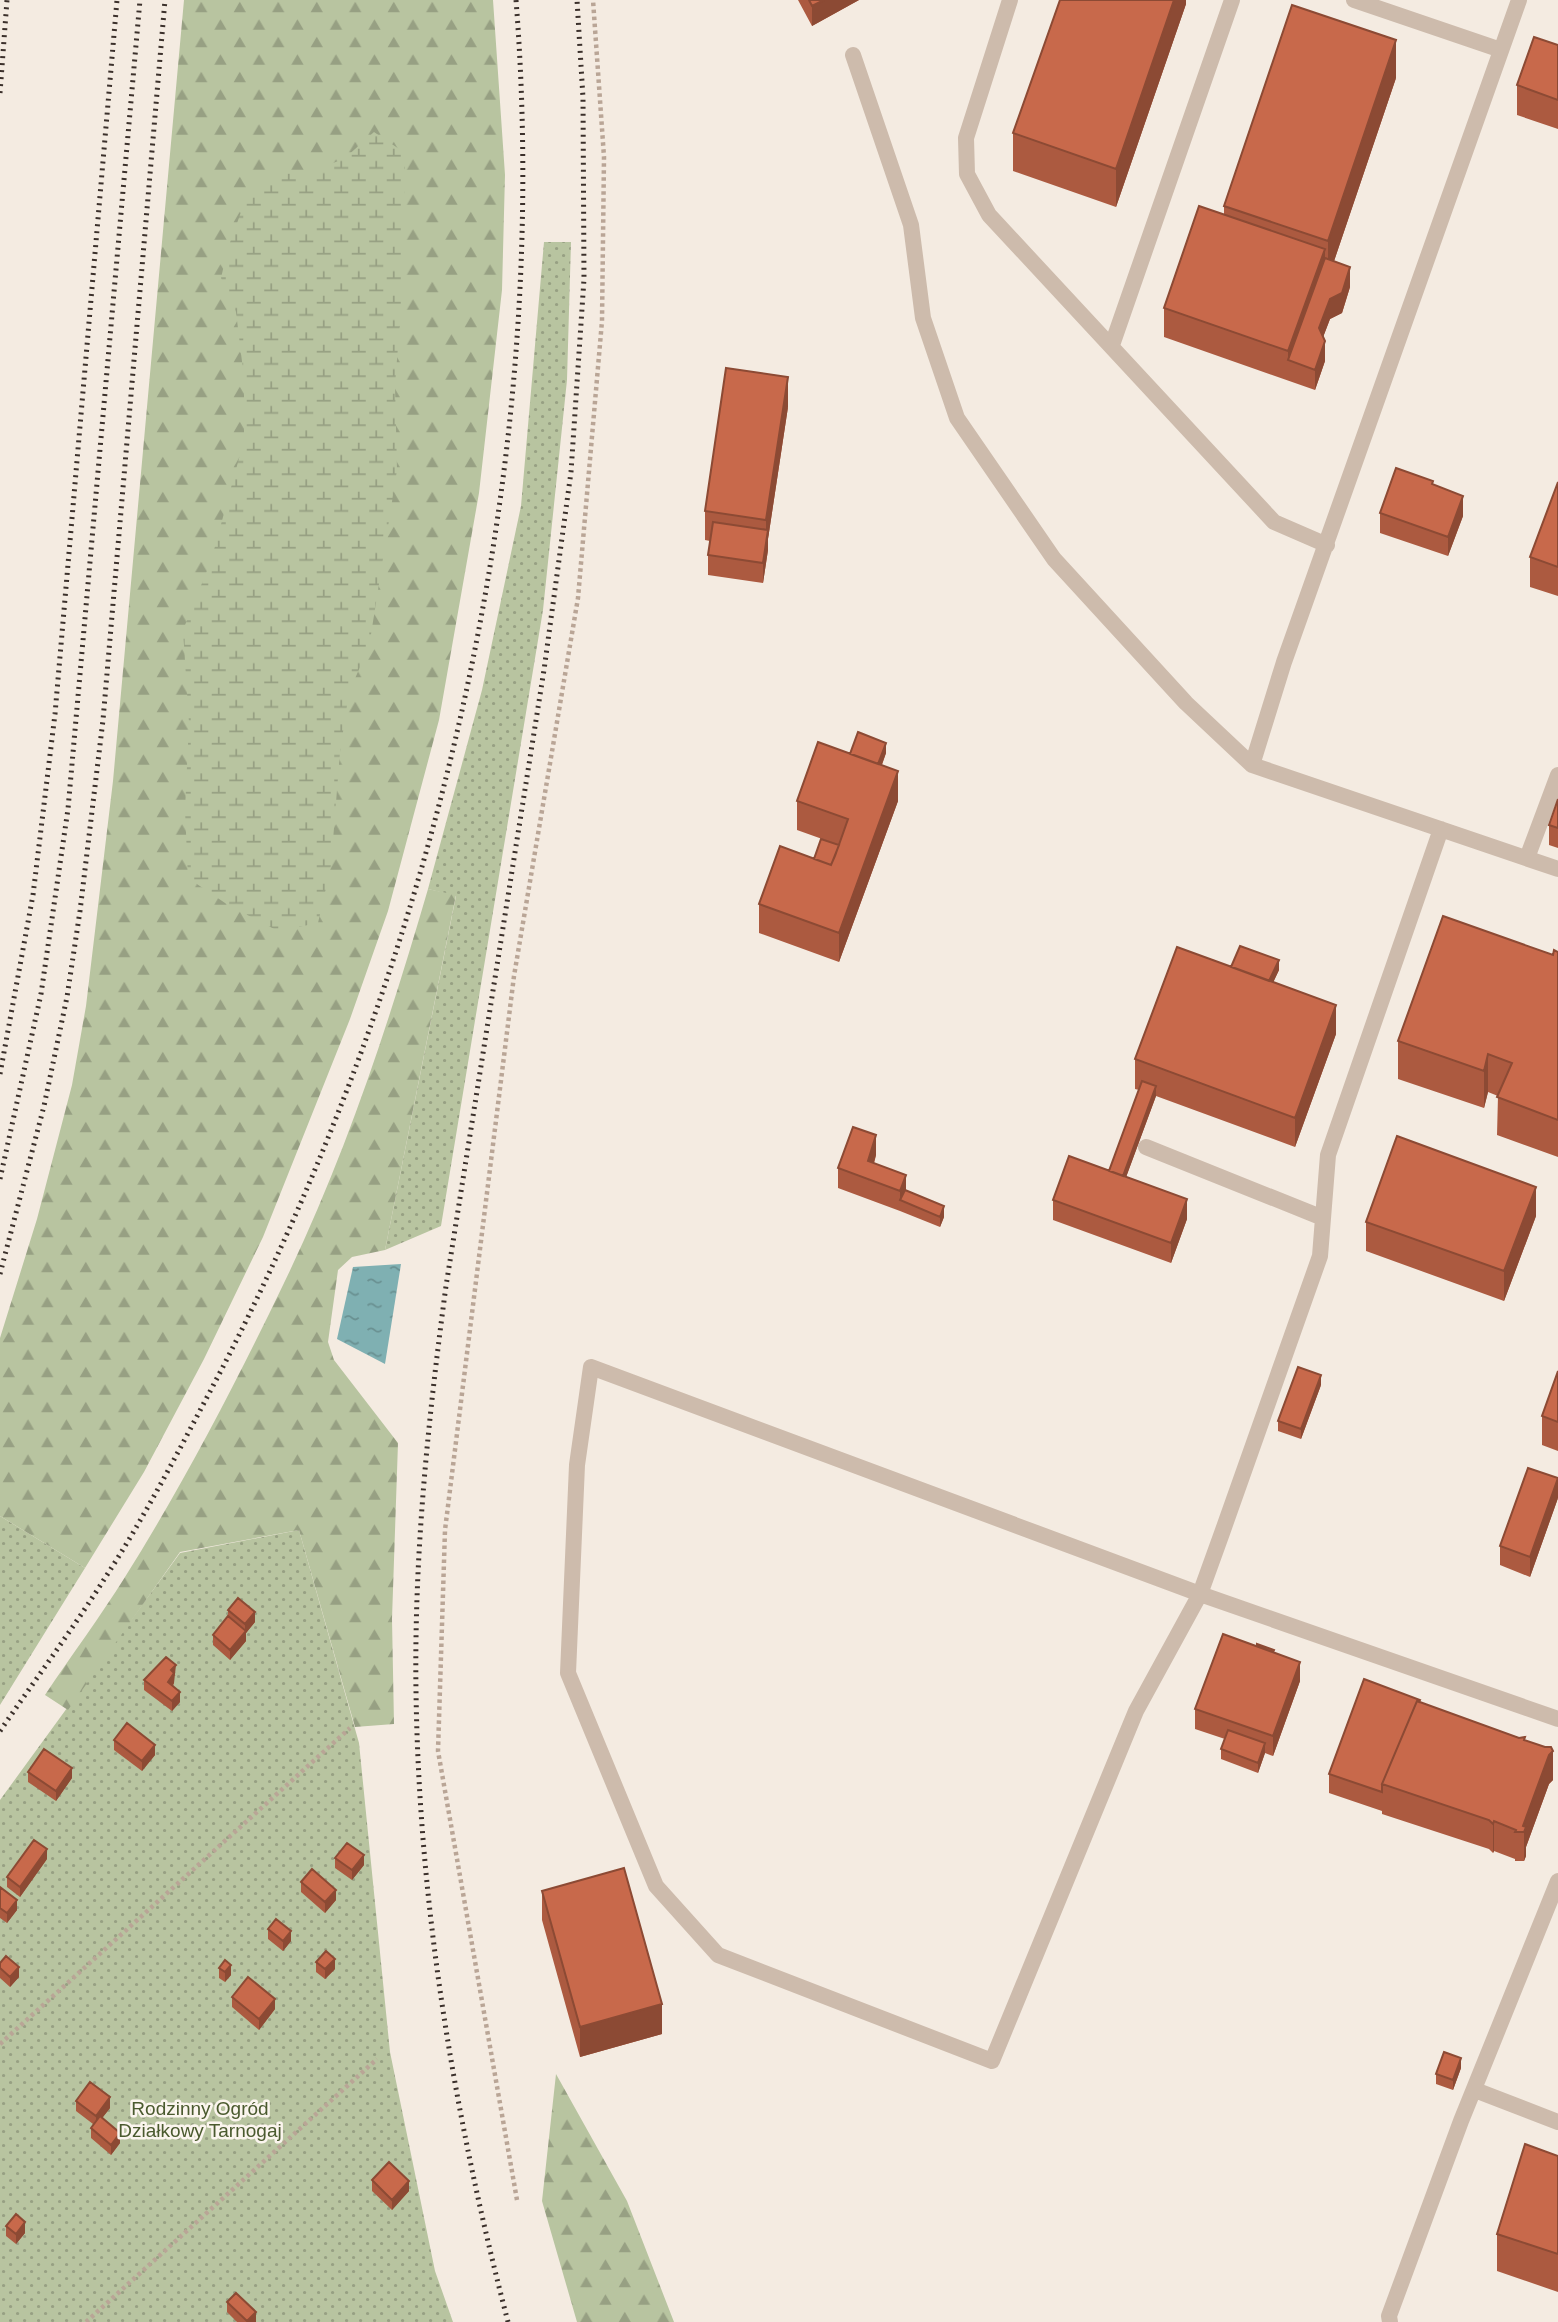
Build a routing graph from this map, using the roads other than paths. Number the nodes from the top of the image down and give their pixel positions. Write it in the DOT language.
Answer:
graph roads {
  1 [pos="1010,0"];
  2 [pos="1232,0"];
  3 [pos="1354,0"];
  4 [pos="1519,0"];
  5 [pos="1501,50"];
  6 [pos="853,55"];
  7 [pos="1112,345"];
  8 [pos="1327,545"];
  9 [pos="1252,765"];
  10 [pos="1558,775"];
  11 [pos="1441,829"];
  12 [pos="1527,858"];
  13 [pos="1558,869"];
  14 [pos="1146,1147"];
  15 [pos="1323,1218"];
  16 [pos="1200,1594"];
  17 [pos="1558,1719"];
  18 [pos="1558,1881"];
  19 [pos="1475,2090"];
  20 [pos="1558,2122"];
  21 [pos="1390,2322"];
  1 -- 7 [label="lane"];
  2 -- 7 [label="lane"];
  3 -- 5 [label="lane"];
  4 -- 5 [label="lane"];
  5 -- 8 [label="lane"];
  6 -- 9 [label="lane"];
  7 -- 8 [label="lane"];
  8 -- 9 [label="lane"];
  9 -- 11 [label="lane"];
  10 -- 12 [label="lane"];
  11 -- 12 [label="lane"];
  11 -- 15 [label="lane"];
  12 -- 13 [label="lane"];
  14 -- 15 [label="lane"];
  15 -- 16 [label="lane"];
  16 -- 16 [label="lane"];
  16 -- 17 [label="lane"];
  18 -- 19 [label="lane"];
  19 -- 20 [label="lane"];
  19 -- 21 [label="lane"];
}
